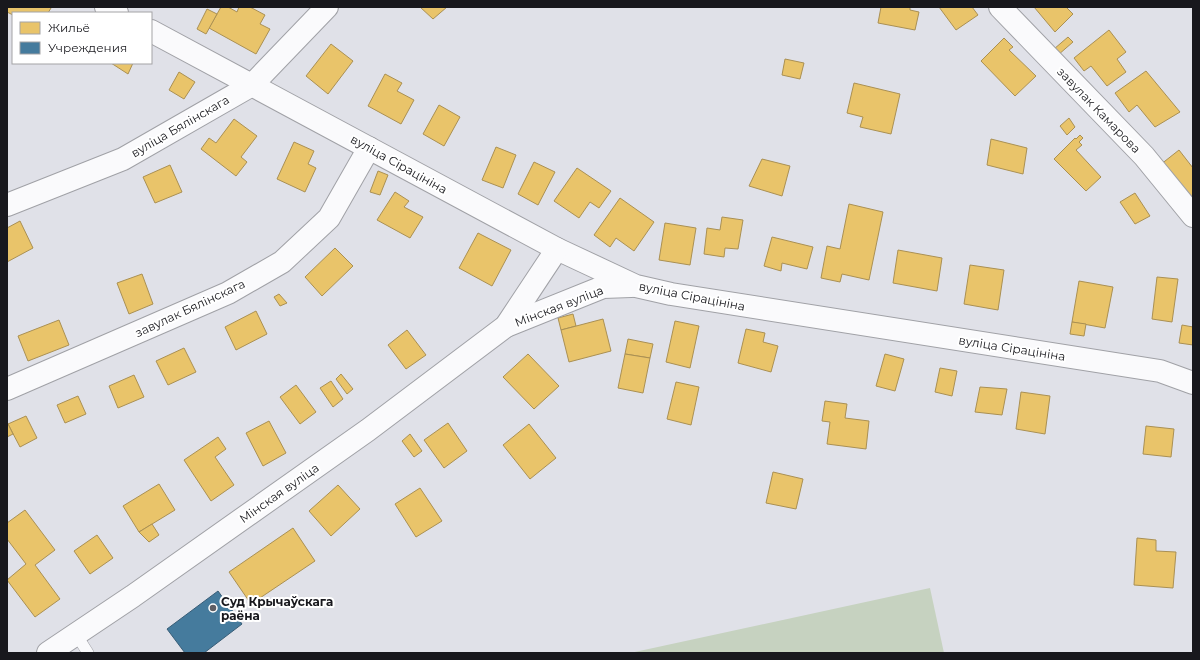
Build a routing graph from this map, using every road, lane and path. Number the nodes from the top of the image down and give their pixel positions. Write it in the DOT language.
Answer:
graph roads {
  1 [pos="106,7"];
  2 [pos="327,7"];
  3 [pos="1000,7"];
  4 [pos="115,12"];
  5 [pos="152,32"];
  6 [pos="252,85"];
  7 [pos="369,148"];
  8 [pos="7,205"];
  9 [pos="1193,216"];
  10 [pos="557,249"];
  11 [pos="636,286"];
  12 [pos="506,326"];
  13 [pos="1193,383"];
  14 [pos="7,389"];
  15 [pos="76,634"];
  16 [pos="48,653"];
  17 [pos="88,653"];
  1 -- 4 [label="street"];
  2 -- 6 [label="street, вуліца Бялінскага"];
  3 -- 9 [label="street, завулак Камарова"];
  5 -- 6 [label="street, вуліца Сірацініна"];
  6 -- 7 [label="street, вуліца Сірацініна"];
  6 -- 8 [label="street, вуліца Бялінскага"];
  7 -- 10 [label="street, вуліца Сірацініна"];
  7 -- 14 [label="street, завулак Бялінскага"];
  10 -- 11 [label="street, вуліца Сірацініна"];
  10 -- 12 [label="street, Мінская вуліца"];
  11 -- 12 [label="street, Мінская вуліца"];
  11 -- 13 [label="street, вуліца Сірацініна"];
  12 -- 15 [label="street, Мінская вуліца"];
  15 -- 16 [label="street, Мінская вуліца"];
  15 -- 17 [label="lane"];
}
